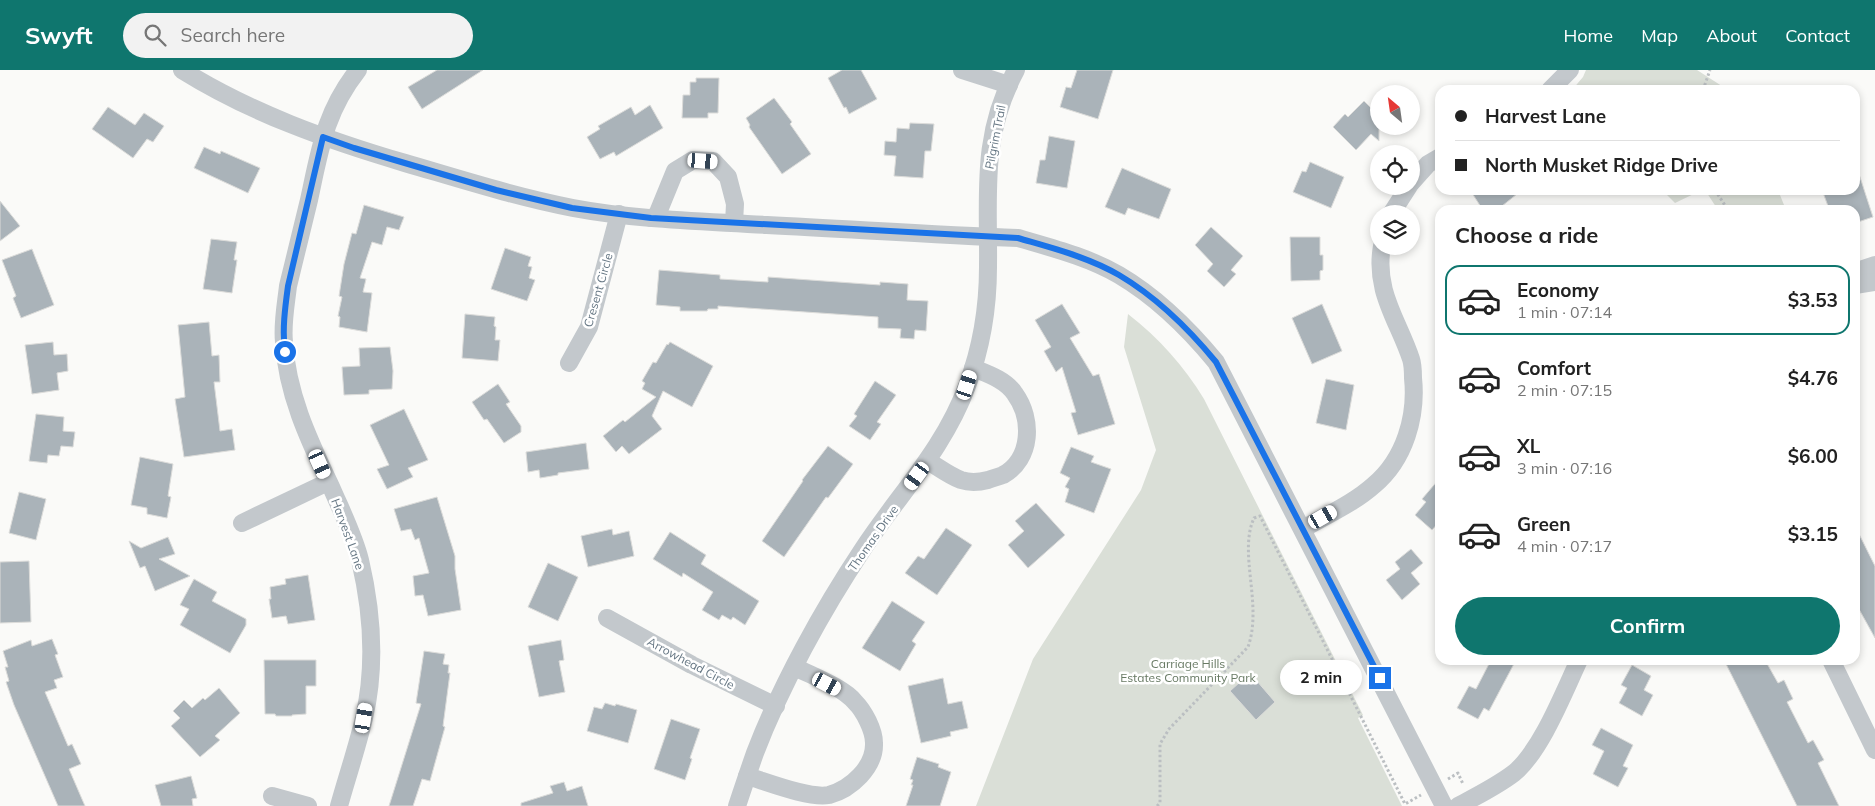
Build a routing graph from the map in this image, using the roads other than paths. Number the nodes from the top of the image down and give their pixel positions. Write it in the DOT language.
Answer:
graph roads {
  1 [pos="182,70"];
  2 [pos="358,70"];
  3 [pos="962,70"];
  4 [pos="1570,70"];
  5 [pos="1012,78"];
  6 [pos="1555,85"];
  7 [pos="323,137"];
  8 [pos="1435,160"];
  9 [pos="1420,173"];
  10 [pos="619,214"];
  11 [pos="651,218"];
  12 [pos="734,223"];
  13 [pos="987,237"];
  14 [pos="1382,255"];
  15 [pos="1875,265"];
  16 [pos="1860,271"];
  17 [pos="1875,282"];
  18 [pos="1860,284"];
  19 [pos="569,363"];
  20 [pos="973,368"];
  21 [pos="928,462"];
  22 [pos="328,482"];
  23 [pos="242,523"];
  24 [pos="1303,529"];
  25 [pos="607,618"];
  26 [pos="1577,665"];
  27 [pos="1833,665"];
  28 [pos="795,667"];
  29 [pos="776,706"];
  30 [pos="1875,750"];
  31 [pos="748,776"];
  32 [pos="272,796"];
  33 [pos="1464,803"];
  34 [pos="308,806"];
  35 [pos="339,806"];
  36 [pos="737,806"];
  37 [pos="1444,806"];
  1 -- 7 [label="street"];
  2 -- 7 [label="street, Harvest Lane"];
  3 -- 5 [label="street"];
  4 -- 6 [label="street"];
  5 -- 13 [label="street, Pilgrim Trail"];
  7 -- 10 [label="street"];
  7 -- 22 [label="street, Harvest Lane"];
  8 -- 9 [label="street"];
  10 -- 11 [label="street"];
  10 -- 19 [label="street, Cresent Circle"];
  11 -- 12 [label="street"];
  11 -- 12 [label="street"];
  12 -- 13 [label="street"];
  13 -- 20 [label="street, Thomas Drive"];
  13 -- 24 [label="street"];
  14 -- 24 [label="street"];
  15 -- 16 [label="street"];
  17 -- 18 [label="street"];
  20 -- 21 [label="street, Thomas Drive"];
  20 -- 21 [label="street"];
  21 -- 28 [label="street, Thomas Drive"];
  22 -- 23 [label="street"];
  22 -- 35 [label="street, Harvest Lane"];
  24 -- 37 [label="street"];
  25 -- 29 [label="street, Arrowhead Circle"];
  26 -- 33 [label="street"];
  27 -- 30 [label="street"];
  28 -- 29 [label="street, Thomas Drive"];
  28 -- 31 [label="street"];
  29 -- 31 [label="street, Thomas Drive"];
  31 -- 36 [label="street, Thomas Drive"];
  32 -- 34 [label="street"];
}
